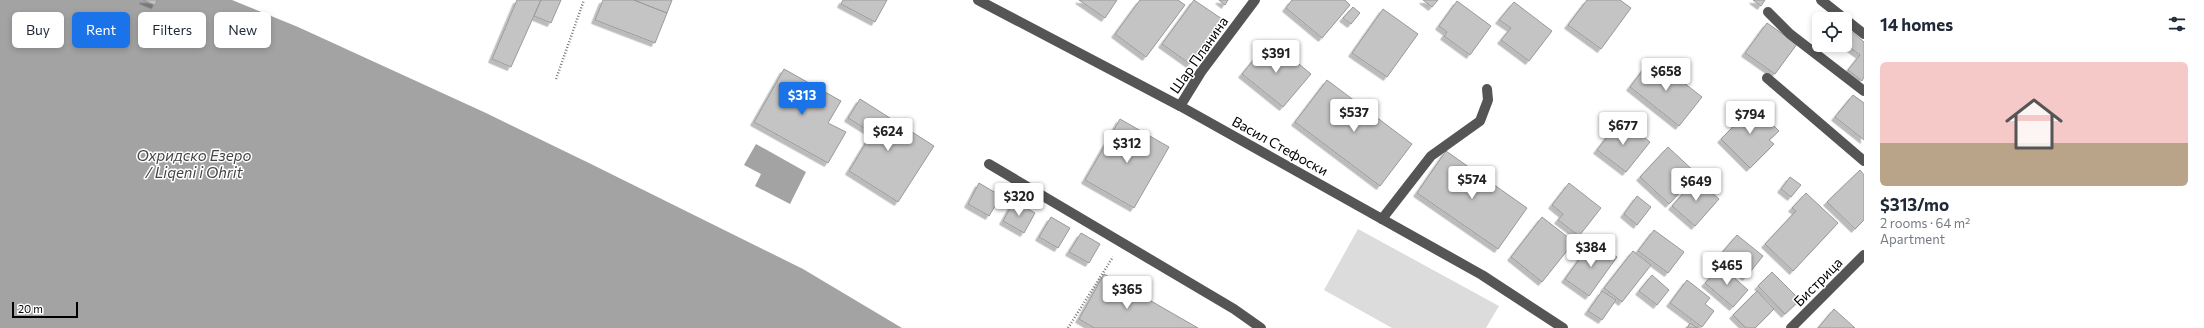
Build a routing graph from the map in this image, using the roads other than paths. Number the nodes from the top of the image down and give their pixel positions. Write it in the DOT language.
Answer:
graph roads {
  1 [pos="978,0"];
  2 [pos="1255,0"];
  3 [pos="1821,0"];
  4 [pos="1768,12"];
  5 [pos="1864,34"];
  6 [pos="1767,78"];
  7 [pos="1488,89"];
  8 [pos="1864,91"];
  9 [pos="1180,106"];
  10 [pos="1864,161"];
  11 [pos="989,164"];
  12 [pos="1382,219"];
  13 [pos="1864,255"];
  14 [pos="1261,328"];
  15 [pos="1563,328"];
  16 [pos="1791,328"];
  1 -- 9 [label="street, Васил Стефоски"];
  2 -- 9 [label="street, Шар Планина"];
  3 -- 5 [label="street"];
  4 -- 8 [label="street"];
  6 -- 10 [label="street"];
  7 -- 12 [label="street"];
  9 -- 12 [label="street, Васил Стефоски"];
  11 -- 14 [label="street"];
  12 -- 15 [label="street, Васил Стефоски"];
  13 -- 16 [label="street, Бистрица"];
}
